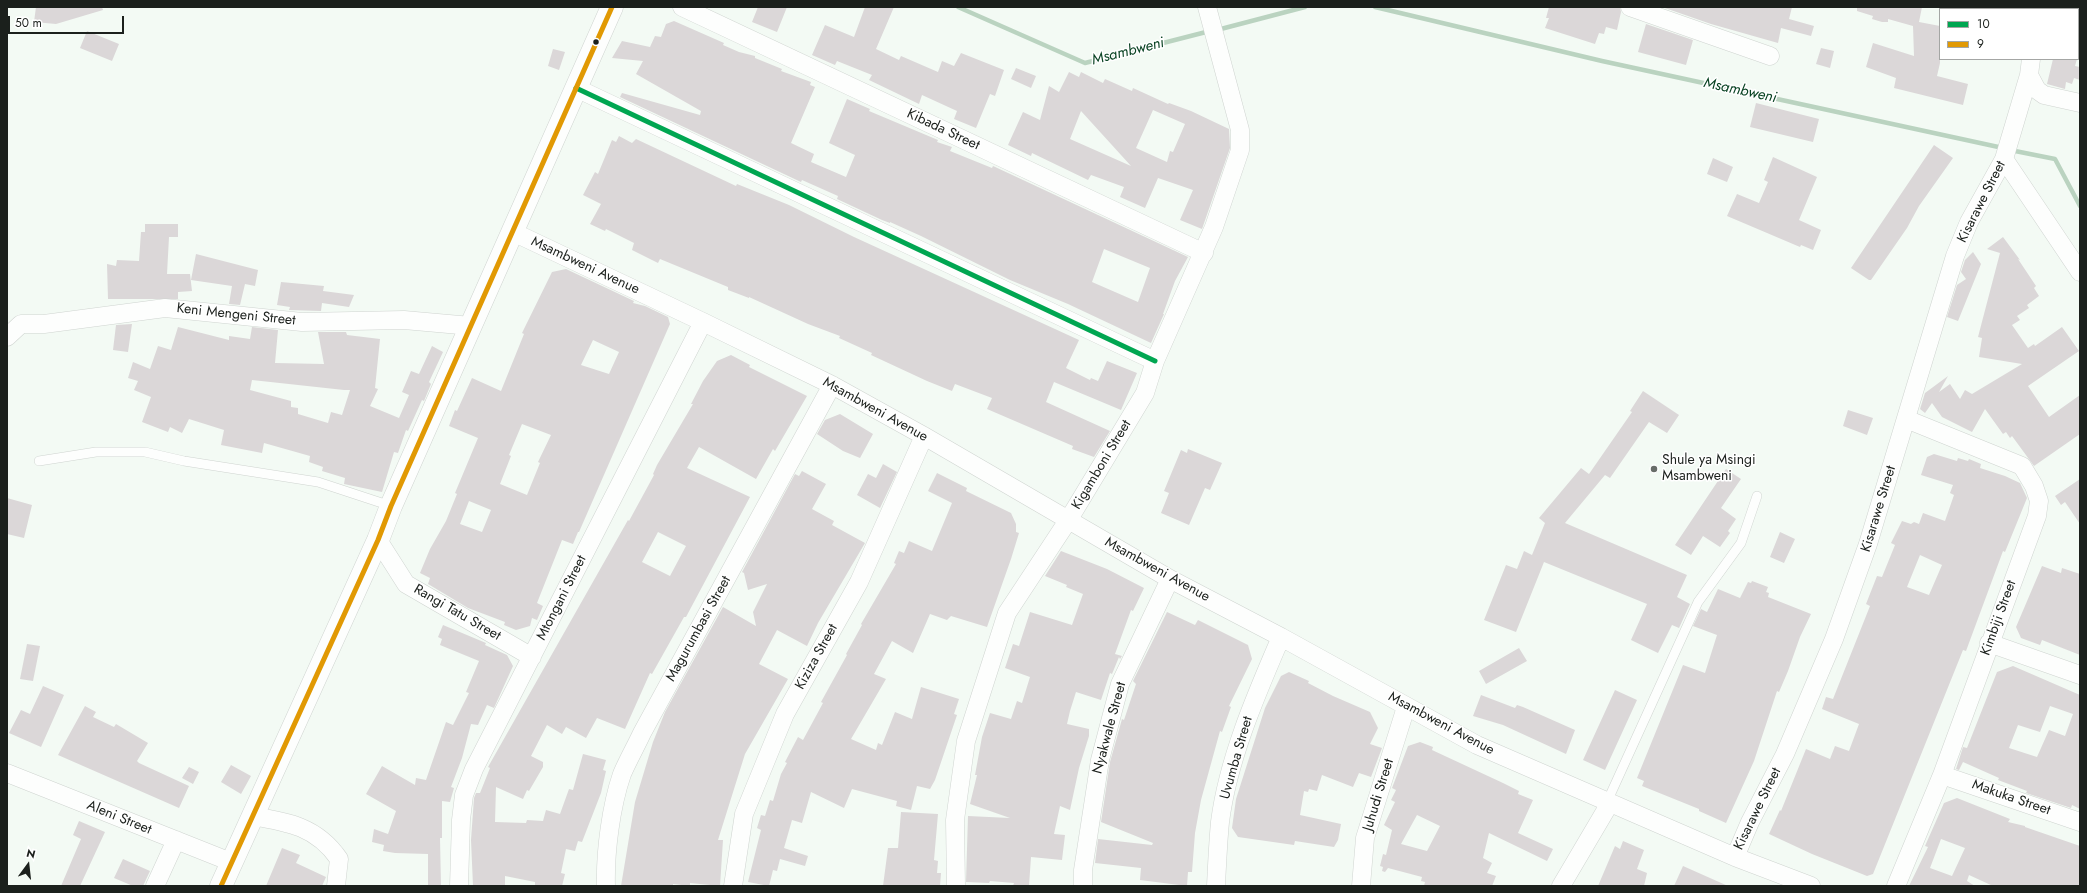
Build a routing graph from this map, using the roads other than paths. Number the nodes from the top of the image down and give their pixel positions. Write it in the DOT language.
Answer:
graph roads {
  1 [pos="612,7"];
  2 [pos="682,7"];
  3 [pos="1630,7"];
  4 [pos="1208,8"];
  5 [pos="1770,56"];
  6 [pos="2030,67"];
  7 [pos="576,88"];
  8 [pos="2080,103"];
  9 [pos="2005,157"];
  10 [pos="513,232"];
  11 [pos="1204,253"];
  12 [pos="2080,272"];
  13 [pos="703,322"];
  14 [pos="471,326"];
  15 [pos="7,337"];
  16 [pos="1155,361"];
  17 [pos="832,385"];
  18 [pos="1906,419"];
  19 [pos="924,436"];
  20 [pos="39,461"];
  21 [pos="1757,496"];
  22 [pos="391,506"];
  23 [pos="1069,519"];
  24 [pos="378,540"];
  25 [pos="1170,579"];
  26 [pos="1282,636"];
  27 [pos="1989,644"];
  28 [pos="532,657"];
  29 [pos="2080,675"];
  30 [pos="1406,707"];
  31 [pos="7,773"];
  32 [pos="1942,774"];
  33 [pos="1609,802"];
  34 [pos="252,816"];
  35 [pos="2080,822"];
  36 [pos="176,840"];
  37 [pos="1736,857"];
  38 [pos="231,862"];
  39 [pos="1805,885"];
  40 [pos="155,886"];
  41 [pos="221,886"];
  42 [pos="336,886"];
  43 [pos="459,886"];
  44 [pos="606,886"];
  45 [pos="733,886"];
  46 [pos="956,886"];
  47 [pos="1084,886"];
  48 [pos="1216,886"];
  49 [pos="1361,886"];
  50 [pos="1561,886"];
  51 [pos="1896,886"];
  1 -- 7 [label="main road"];
  2 -- 11 [label="street, Kibada Street"];
  3 -- 5 [label="street"];
  4 -- 11 [label="street, Kigamboni Street"];
  6 -- 8 [label="street"];
  6 -- 9 [label="street, Kisarawe Street"];
  7 -- 10 [label="main road"];
  7 -- 16 [label="street"];
  9 -- 12 [label="street"];
  9 -- 18 [label="street, Kisarawe Street"];
  10 -- 13 [label="street, Msambweni Avenue"];
  10 -- 14 [label="main road"];
  11 -- 16 [label="street, Kigamboni Street"];
  13 -- 17 [label="street, Msambweni Avenue"];
  13 -- 28 [label="street, Mtongani Street"];
  14 -- 15 [label="street, Keni Mengeni Street"];
  14 -- 22 [label="main road"];
  16 -- 23 [label="street, Kigamboni Street"];
  17 -- 19 [label="street, Msambweni Avenue"];
  17 -- 44 [label="street, Magurumbasi Street"];
  18 -- 27 [label="street, Kimbiji Street"];
  18 -- 37 [label="street, Kisarawe Street"];
  19 -- 23 [label="street, Msambweni Avenue"];
  19 -- 45 [label="street, Kiziza Street"];
  20 -- 22 [label="lane"];
  21 -- 33 [label="lane"];
  22 -- 24 [label="main road"];
  23 -- 25 [label="street, Msambweni Avenue"];
  23 -- 46 [label="street, Kigamboni Street"];
  24 -- 28 [label="street, Rangi Tatu Street"];
  24 -- 34 [label="main road"];
  25 -- 26 [label="street, Msambweni Avenue"];
  25 -- 47 [label="street, Nyakwale Street"];
  26 -- 30 [label="street, Msambweni Avenue"];
  26 -- 48 [label="street, Uvumba Street"];
  27 -- 29 [label="street"];
  27 -- 32 [label="street, Kimbiji Street"];
  28 -- 43 [label="street, Mtongani Street"];
  30 -- 33 [label="street, Msambweni Avenue"];
  30 -- 49 [label="street, Juhudi Street"];
  31 -- 36 [label="street, Aleni Street"];
  32 -- 35 [label="street, Makuka Street"];
  32 -- 51 [label="street, Kimbiji Street"];
  33 -- 37 [label="street, Msambweni Avenue"];
  33 -- 50 [label="street"];
  34 -- 38 [label="main road"];
  34 -- 42 [label="street"];
  36 -- 38 [label="street, Aleni Street"];
  36 -- 40 [label="street"];
  37 -- 39 [label="street, Msambweni Avenue"];
  38 -- 41 [label="main road"];
}
